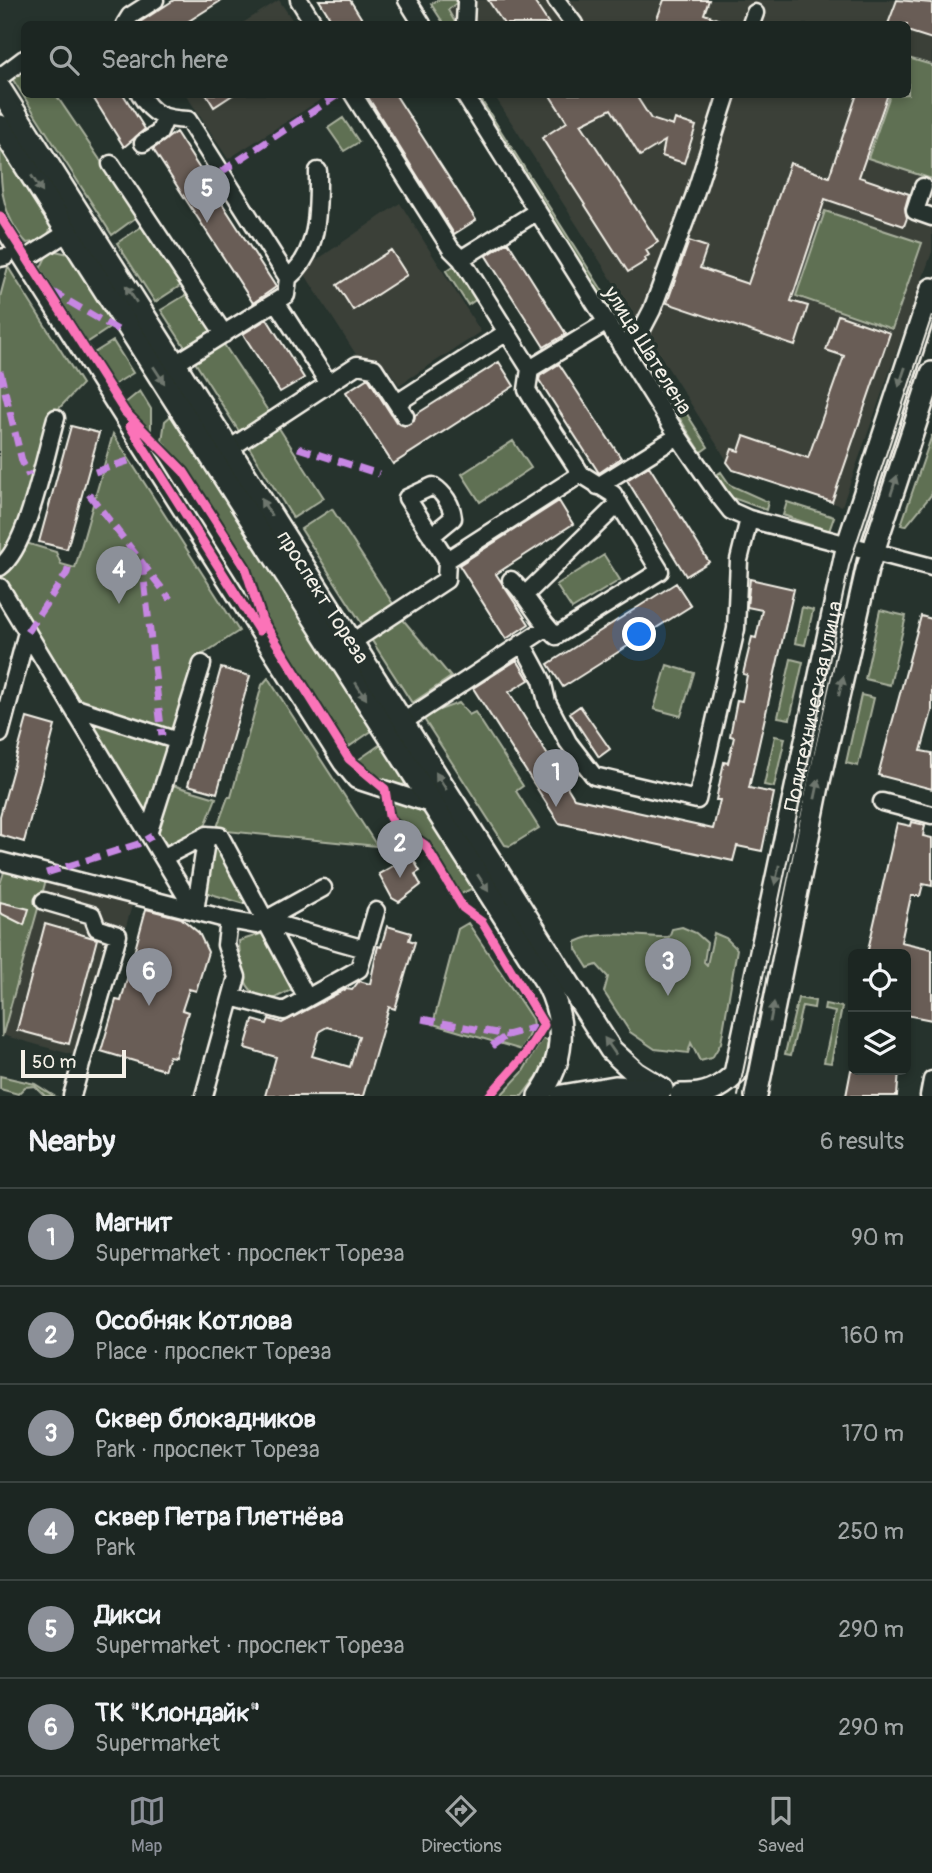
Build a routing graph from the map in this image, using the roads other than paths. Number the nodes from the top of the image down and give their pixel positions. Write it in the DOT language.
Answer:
graph roads {
  1 [pos="155,0"];
  2 [pos="299,0"];
  3 [pos="407,0"];
  4 [pos="556,0"];
  5 [pos="466,2"];
  6 [pos="127,21"];
  7 [pos="312,21"];
  8 [pos="419,21"];
  9 [pos="465,21"];
  10 [pos="572,21"];
  11 [pos="21,61"];
  12 [pos="0,77"];
  13 [pos="0,89"];
  14 [pos="142,98"];
  15 [pos="355,98"];
  16 [pos="466,98"];
  17 [pos="722,98"];
  18 [pos="165,119"];
  19 [pos="0,126"];
  20 [pos="143,143"];
  21 [pos="111,164"];
  22 [pos="318,171"];
  23 [pos="923,187"];
  24 [pos="536,212"];
  25 [pos="932,217"];
  26 [pos="0,223"];
  27 [pos="68,232"];
  28 [pos="461,259"];
  29 [pos="23,260"];
  30 [pos="288,278"];
  31 [pos="932,289"];
  32 [pos="276,302"];
  33 [pos="607,322"];
  34 [pos="507,332"];
  35 [pos="224,334"];
  36 [pos="621,346"];
  37 [pos="175,364"];
  38 [pos="530,369"];
  39 [pos="932,373"];
  40 [pos="329,384"];
  41 [pos="56,418"];
  42 [pos="678,436"];
  43 [pos="229,449"];
  44 [pos="581,474"];
  45 [pos="598,486"];
  46 [pos="619,503"];
  47 [pos="749,519"];
  48 [pos="431,536"];
  49 [pos="860,547"];
  50 [pos="447,560"];
  51 [pos="932,567"];
  52 [pos="0,568"];
  53 [pos="512,580"];
  54 [pos="0,587"];
  55 [pos="526,594"];
  56 [pos="546,628"];
  57 [pos="27,632"];
  58 [pos="352,642"];
  59 [pos="522,643"];
  60 [pos="202,664"];
  61 [pos="73,707"];
  62 [pos="402,722"];
  63 [pos="0,734"];
  64 [pos="178,741"];
  65 [pos="882,802"];
  66 [pos="433,805"];
  67 [pos="932,815"];
  68 [pos="149,831"];
  69 [pos="207,835"];
  70 [pos="164,857"];
  71 [pos="0,861"];
  72 [pos="323,888"];
  73 [pos="44,901"];
  74 [pos="195,911"];
  75 [pos="376,911"];
  76 [pos="229,920"];
  77 [pos="266,920"];
  78 [pos="365,949"];
  79 [pos="232,997"];
  80 [pos="307,998"];
  81 [pos="932,1080"];
  82 [pos="676,1093"];
  83 [pos="72,1096"];
  84 [pos="204,1096"];
  85 [pos="539,1096"];
  86 [pos="562,1096"];
  87 [pos="756,1096"];
  88 [pos="929,1096"];
  1 -- 6 [label="street"];
  2 -- 7 [label="street"];
  3 -- 8 [label="street"];
  4 -- 10 [label="street"];
  5 -- 9 [label="street"];
  11 -- 12 [label="street"];
  37 -- 13 [label="main road, проспект Тореза, one-way"];
  14 -- 18 [label="street"];
  15 -- 28 [label="street"];
  16 -- 24 [label="street, улица Шателена"];
  17 -- 36 [label="street"];
  18 -- 20 [label="street"];
  18 -- 30 [label="street"];
  19 -- 27 [label="main road, проспект Тореза, one-way"];
  21 -- 35 [label="street"];
  22 -- 30 [label="street"];
  23 -- 25 [label="street"];
  24 -- 28 [label="street"];
  24 -- 33 [label="street, улица Шателена"];
  26 -- 29 [label="street"];
  27 -- 29 [label="street"];
  27 -- 66 [label="main road, проспект Тореза, one-way"];
  28 -- 34 [label="street"];
  29 -- 66 [label="street"];
  30 -- 32 [label="street"];
  31 -- 49 [label="main road, Политехническая улица, one-way"];
  32 -- 35 [label="street"];
  32 -- 40 [label="street"];
  33 -- 36 [label="street, улица Шателена"];
  33 -- 38 [label="street"];
  34 -- 38 [label="street"];
  34 -- 40 [label="street"];
  35 -- 37 [label="street"];
  36 -- 42 [label="street, улица Шателена"];
  37 -- 43 [label="main road, проспект Тореза"];
  38 -- 44 [label="street"];
  49 -- 39 [label="main road, Политехническая улица, one-way"];
  40 -- 43 [label="street"];
  41 -- 52 [label="street"];
  42 -- 45 [label="street"];
  42 -- 47 [label="street, улица Шателена"];
  58 -- 43 [label="main road, проспект Тореза, one-way"];
  44 -- 45 [label="street"];
  44 -- 50 [label="street"];
  45 -- 46 [label="street"];
  46 -- 55 [label="street"];
  46 -- 56 [label="street"];
  47 -- 49 [label="street, улица Шателена"];
  47 -- 59 [label="street"];
  48 -- 50 [label="street"];
  49 -- 51 [label="street, улица Шателена"];
  49 -- 82 [label="main road, Политехническая улица, one-way"];
  87 -- 49 [label="main road, Политехническая улица, one-way"];
  50 -- 58 [label="street"];
  53 -- 55 [label="street"];
  54 -- 57 [label="street"];
  55 -- 56 [label="street"];
  56 -- 59 [label="street"];
  57 -- 61 [label="street"];
  57 -- 63 [label="street"];
  58 -- 62 [label="main road, проспект Тореза"];
  59 -- 62 [label="street"];
  60 -- 64 [label="street"];
  61 -- 64 [label="street"];
  61 -- 68 [label="street"];
  82 -- 62 [label="main road, проспект Тореза, one-way"];
  64 -- 68 [label="street"];
  65 -- 67 [label="street"];
  66 -- 85 [label="main road, проспект Тореза, one-way"];
  68 -- 70 [label="street"];
  69 -- 70 [label="street"];
  69 -- 74 [label="street"];
  69 -- 77 [label="street"];
  70 -- 74 [label="street"];
  71 -- 74 [label="street"];
  72 -- 77 [label="street"];
  73 -- 83 [label="street"];
  74 -- 76 [label="street"];
  75 -- 78 [label="street"];
  76 -- 77 [label="street"];
  76 -- 79 [label="street"];
  77 -- 78 [label="street"];
  77 -- 80 [label="street"];
  78 -- 80 [label="street"];
  79 -- 80 [label="street"];
  79 -- 84 [label="street"];
  81 -- 88 [label="street"];
  82 -- 86 [label="main road, Политехническая улица"];
}
